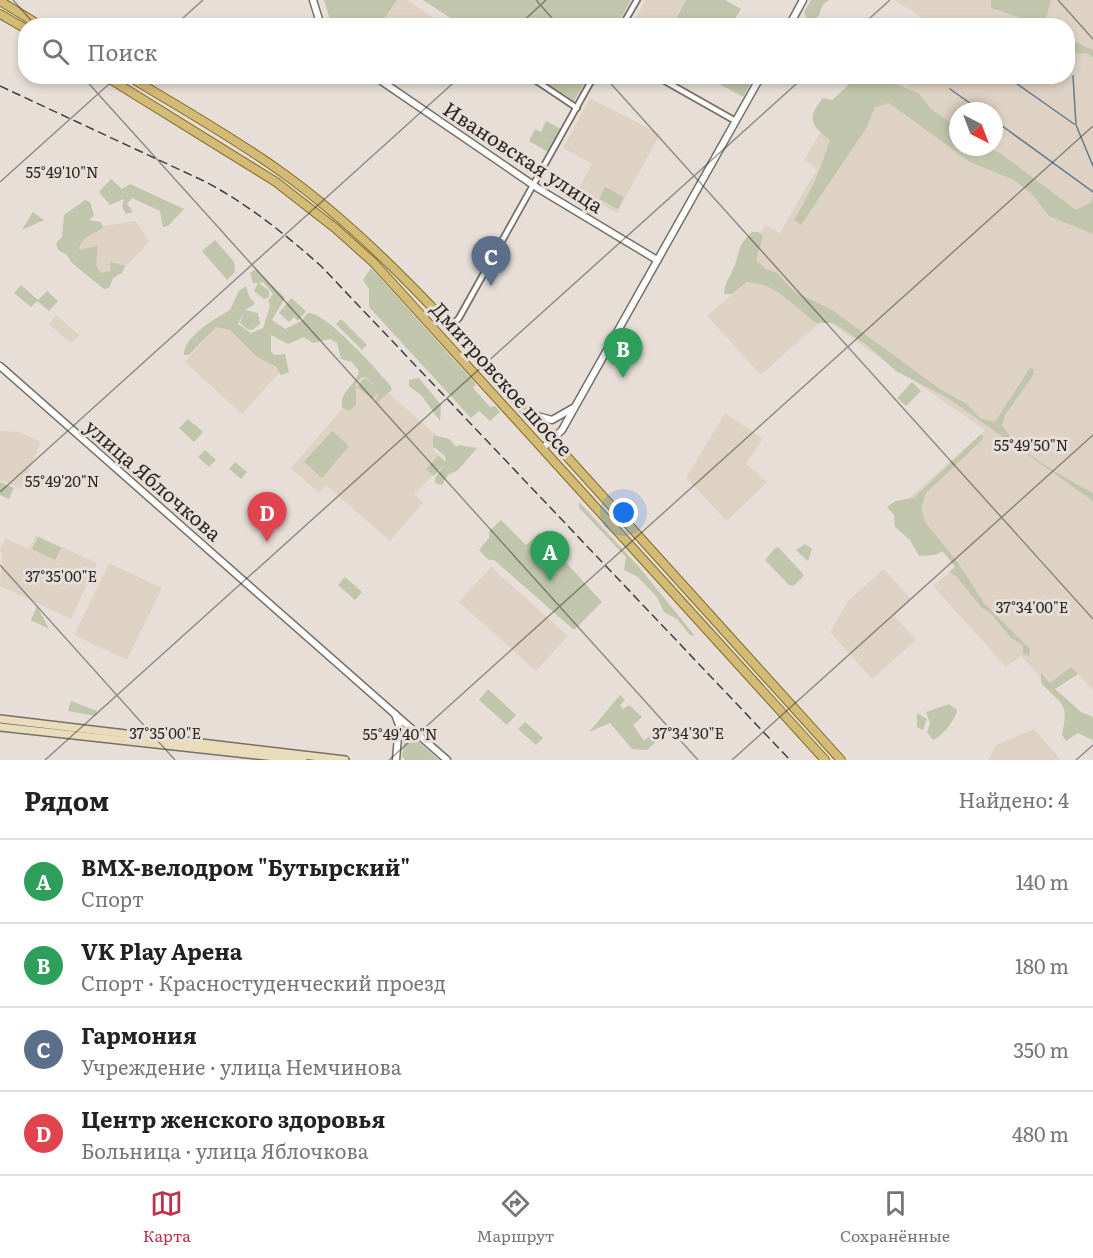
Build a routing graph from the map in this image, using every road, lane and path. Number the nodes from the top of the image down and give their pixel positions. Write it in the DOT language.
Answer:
graph roads {
  1 [pos="313,0"];
  2 [pos="637,0"];
  3 [pos="803,0"];
  4 [pos="0,1"];
  5 [pos="0,14"];
  6 [pos="28,18"];
  7 [pos="319,18"];
  8 [pos="627,18"];
  9 [pos="793,18"];
  10 [pos="18,24"];
  11 [pos="118,84"];
  12 [pos="141,84"];
  13 [pos="386,84"];
  14 [pos="541,84"];
  15 [pos="590,84"];
  16 [pos="670,84"];
  17 [pos="756,84"];
  18 [pos="577,108"];
  19 [pos="732,119"];
  20 [pos="534,186"];
  21 [pos="657,260"];
  22 [pos="450,327"];
  23 [pos="0,366"];
  24 [pos="576,406"];
  25 [pos="528,414"];
  26 [pos="552,440"];
  27 [pos="544,447"];
  28 [pos="393,711"];
  29 [pos="0,719"];
  30 [pos="0,728"];
  31 [pos="416,732"];
  32 [pos="399,739"];
  33 [pos="303,760"];
  34 [pos="345,760"];
  35 [pos="396,760"];
  36 [pos="447,760"];
  37 [pos="825,760"];
  38 [pos="841,760"];
  1 -- 7 [label="street"];
  2 -- 8 [label="street"];
  3 -- 9 [label="street"];
  4 -- 6 [label="main road"];
  5 -- 10 [label="main road"];
  11 -- 27 [label="main road, Дмитровское шоссе"];
  12 -- 22 [label="main road, Дмитровское шоссе"];
  13 -- 20 [label="street, Ивановская улица"];
  14 -- 18 [label="street"];
  15 -- 18 [label="street"];
  16 -- 19 [label="street"];
  17 -- 21 [label="street"];
  18 -- 20 [label="street"];
  20 -- 21 [label="street, Ивановская улица"];
  20 -- 22 [label="street"];
  21 -- 24 [label="street"];
  22 -- 25 [label="main road, Дмитровское шоссе"];
  23 -- 28 [label="street, улица Яблочкова"];
  24 -- 25 [label="street"];
  24 -- 26 [label="street"];
  25 -- 26 [label="main road, Дмитровское шоссе"];
  26 -- 27 [label="street"];
  26 -- 38 [label="main road, Дмитровское шоссе"];
  27 -- 37 [label="main road, Дмитровское шоссе"];
  28 -- 31 [label="street, улица Яблочкова"];
  28 -- 32 [label="street"];
  29 -- 34 [label="main road"];
  30 -- 33 [label="main road"];
  31 -- 32 [label="street"];
  31 -- 36 [label="street, улица Яблочкова"];
  32 -- 35 [label="street"];
}
